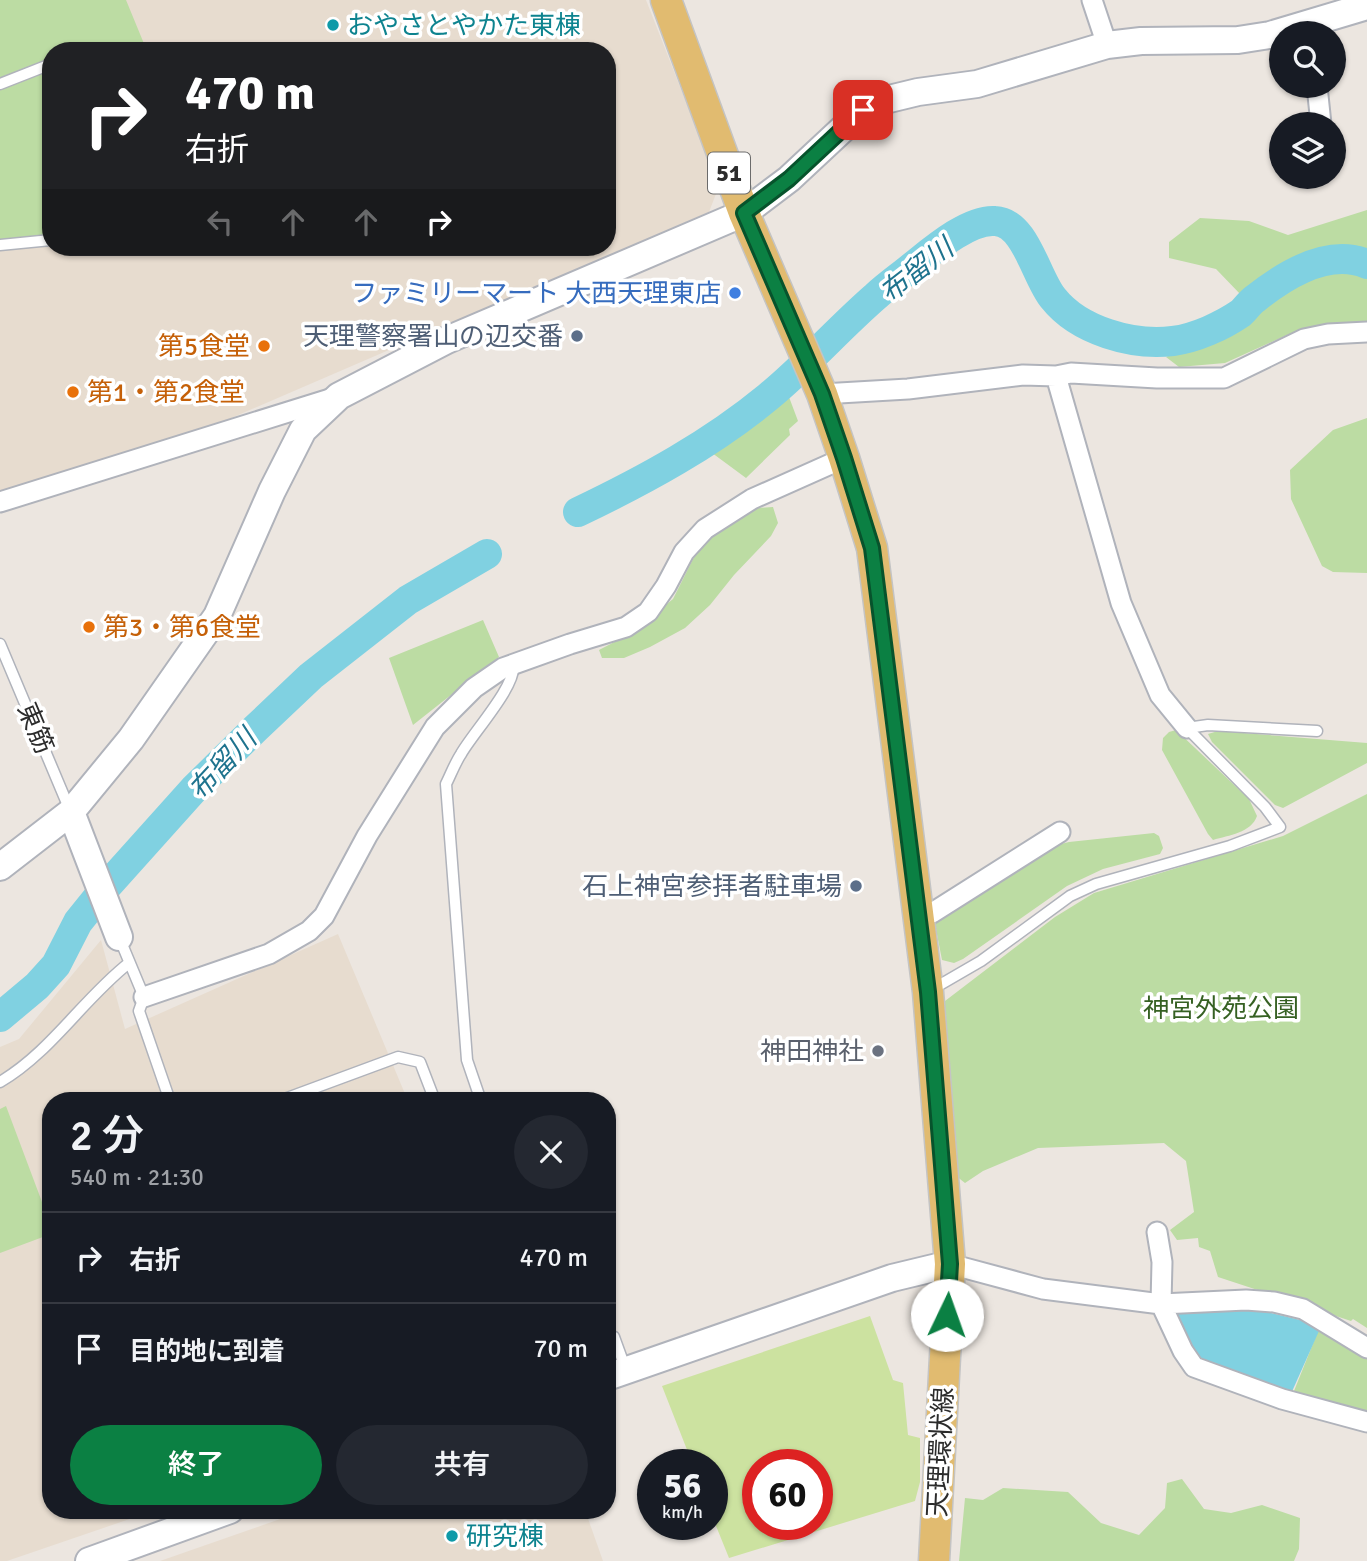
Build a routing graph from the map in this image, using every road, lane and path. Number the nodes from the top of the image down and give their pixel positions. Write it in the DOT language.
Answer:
graph roads {
  1 [pos="666,0"];
  2 [pos="1092,0"];
  3 [pos="1367,6"];
  4 [pos="1325,21"];
  5 [pos="1269,35"];
  6 [pos="1107,45"];
  7 [pos="42,68"];
  8 [pos="0,84"];
  9 [pos="744,213"];
  10 [pos="42,241"];
  11 [pos="0,245"];
  12 [pos="1367,332"];
  13 [pos="1056,376"];
  14 [pos="818,385"];
  15 [pos="339,396"];
  16 [pos="844,458"];
  17 [pos="0,502"];
  18 [pos="0,644"];
  19 [pos="513,665"];
  20 [pos="1187,728"];
  21 [pos="1317,731"];
  22 [pos="71,812"];
  23 [pos="1060,832"];
  24 [pos="0,867"];
  25 [pos="917,916"];
  26 [pos="118,937"];
  27 [pos="129,963"];
  28 [pos="928,992"];
  29 [pos="144,997"];
  30 [pos="0,1082"];
  31 [pos="167,1092"];
  32 [pos="303,1092"];
  33 [pos="432,1092"];
  34 [pos="478,1092"];
  35 [pos="1157,1232"];
  36 [pos="950,1264"];
  37 [pos="1161,1304"];
  38 [pos="1367,1348"];
  39 [pos="617,1374"];
  40 [pos="1367,1422"];
  41 [pos="205,1519"];
  42 [pos="89,1561"];
  43 [pos="934,1561"];
  1 -- 9 [label="main road, 天理環状線 / 51"];
  2 -- 6 [label="street"];
  3 -- 4 [label="street"];
  5 -- 6 [label="street"];
  6 -- 9 [label="street"];
  7 -- 8 [label="lane"];
  9 -- 14 [label="main road, 天理環状線 / 51"];
  9 -- 15 [label="street"];
  10 -- 11 [label="lane"];
  12 -- 13 [label="street"];
  13 -- 14 [label="street"];
  13 -- 20 [label="street"];
  14 -- 16 [label="main road, 天理環状線 / 51"];
  15 -- 17 [label="street"];
  15 -- 22 [label="street"];
  16 -- 19 [label="street"];
  16 -- 25 [label="main road, 天理環状線 / 51"];
  18 -- 22 [label="lane, 東筋"];
  19 -- 29 [label="street"];
  19 -- 34 [label="lane"];
  20 -- 21 [label="lane"];
  20 -- 28 [label="lane"];
  22 -- 24 [label="street"];
  22 -- 26 [label="street"];
  23 -- 25 [label="street"];
  25 -- 28 [label="main road, 天理環状線 / 51"];
  26 -- 27 [label="lane"];
  27 -- 29 [label="lane"];
  27 -- 30 [label="lane"];
  28 -- 36 [label="main road, 天理環状線 / 51"];
  29 -- 31 [label="lane"];
  32 -- 33 [label="lane"];
  35 -- 37 [label="street"];
  36 -- 37 [label="street"];
  36 -- 39 [label="street"];
  36 -- 43 [label="main road, 天理環状線 / 51"];
  37 -- 38 [label="street"];
  37 -- 40 [label="street"];
  41 -- 42 [label="street"];
}
